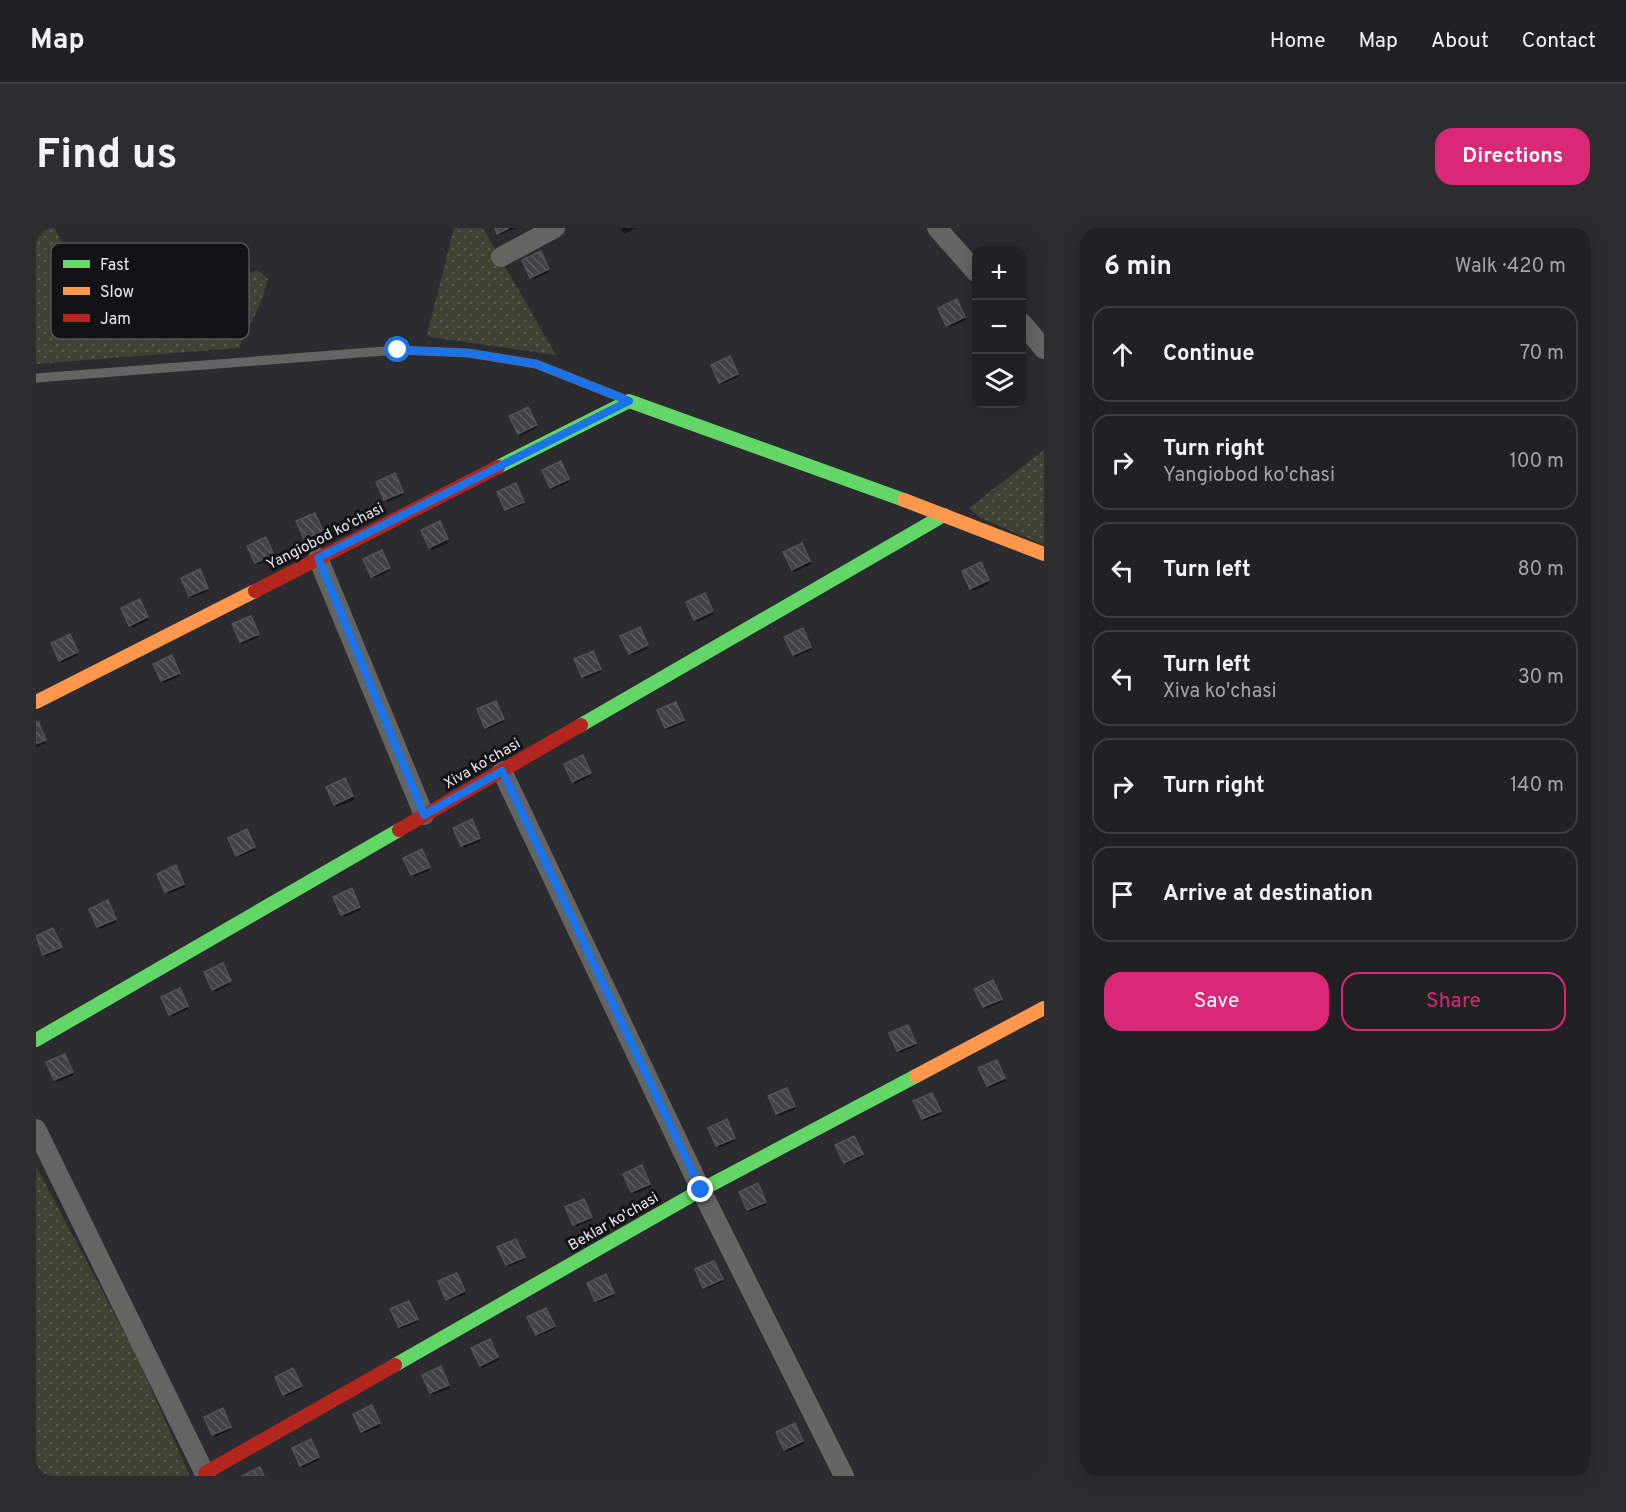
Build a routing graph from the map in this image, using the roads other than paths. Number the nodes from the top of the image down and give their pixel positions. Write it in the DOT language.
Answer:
graph roads {
  1 [pos="555,228"];
  2 [pos="937,228"];
  3 [pos="501,257"];
  4 [pos="972,267"];
  5 [pos="1026,328"];
  6 [pos="1044,349"];
  7 [pos="36,378"];
  8 [pos="629,401"];
  9 [pos="944,515"];
  10 [pos="1044,554"];
  11 [pos="318,558"];
  12 [pos="36,702"];
  13 [pos="502,771"];
  14 [pos="424,815"];
  15 [pos="1044,1008"];
  16 [pos="36,1040"];
  17 [pos="36,1129"];
  18 [pos="701,1190"];
  19 [pos="206,1475"];
  20 [pos="844,1476"];
  1 -- 3 [label="street"];
  2 -- 4 [label="street"];
  5 -- 6 [label="street"];
  7 -- 8 [label="lane"];
  8 -- 9 [label="street"];
  8 -- 11 [label="street, Yangiobod ko'chasi"];
  9 -- 10 [label="street"];
  9 -- 13 [label="street, Xiva ko'chasi"];
  11 -- 12 [label="street, Yangiobod ko'chasi"];
  11 -- 14 [label="street"];
  13 -- 14 [label="street, Xiva ko'chasi"];
  13 -- 18 [label="street"];
  14 -- 16 [label="street, Xiva ko'chasi"];
  15 -- 18 [label="street, Beklar ko'chasi"];
  17 -- 19 [label="street"];
  18 -- 19 [label="street, Beklar ko'chasi"];
  18 -- 20 [label="street"];
}
